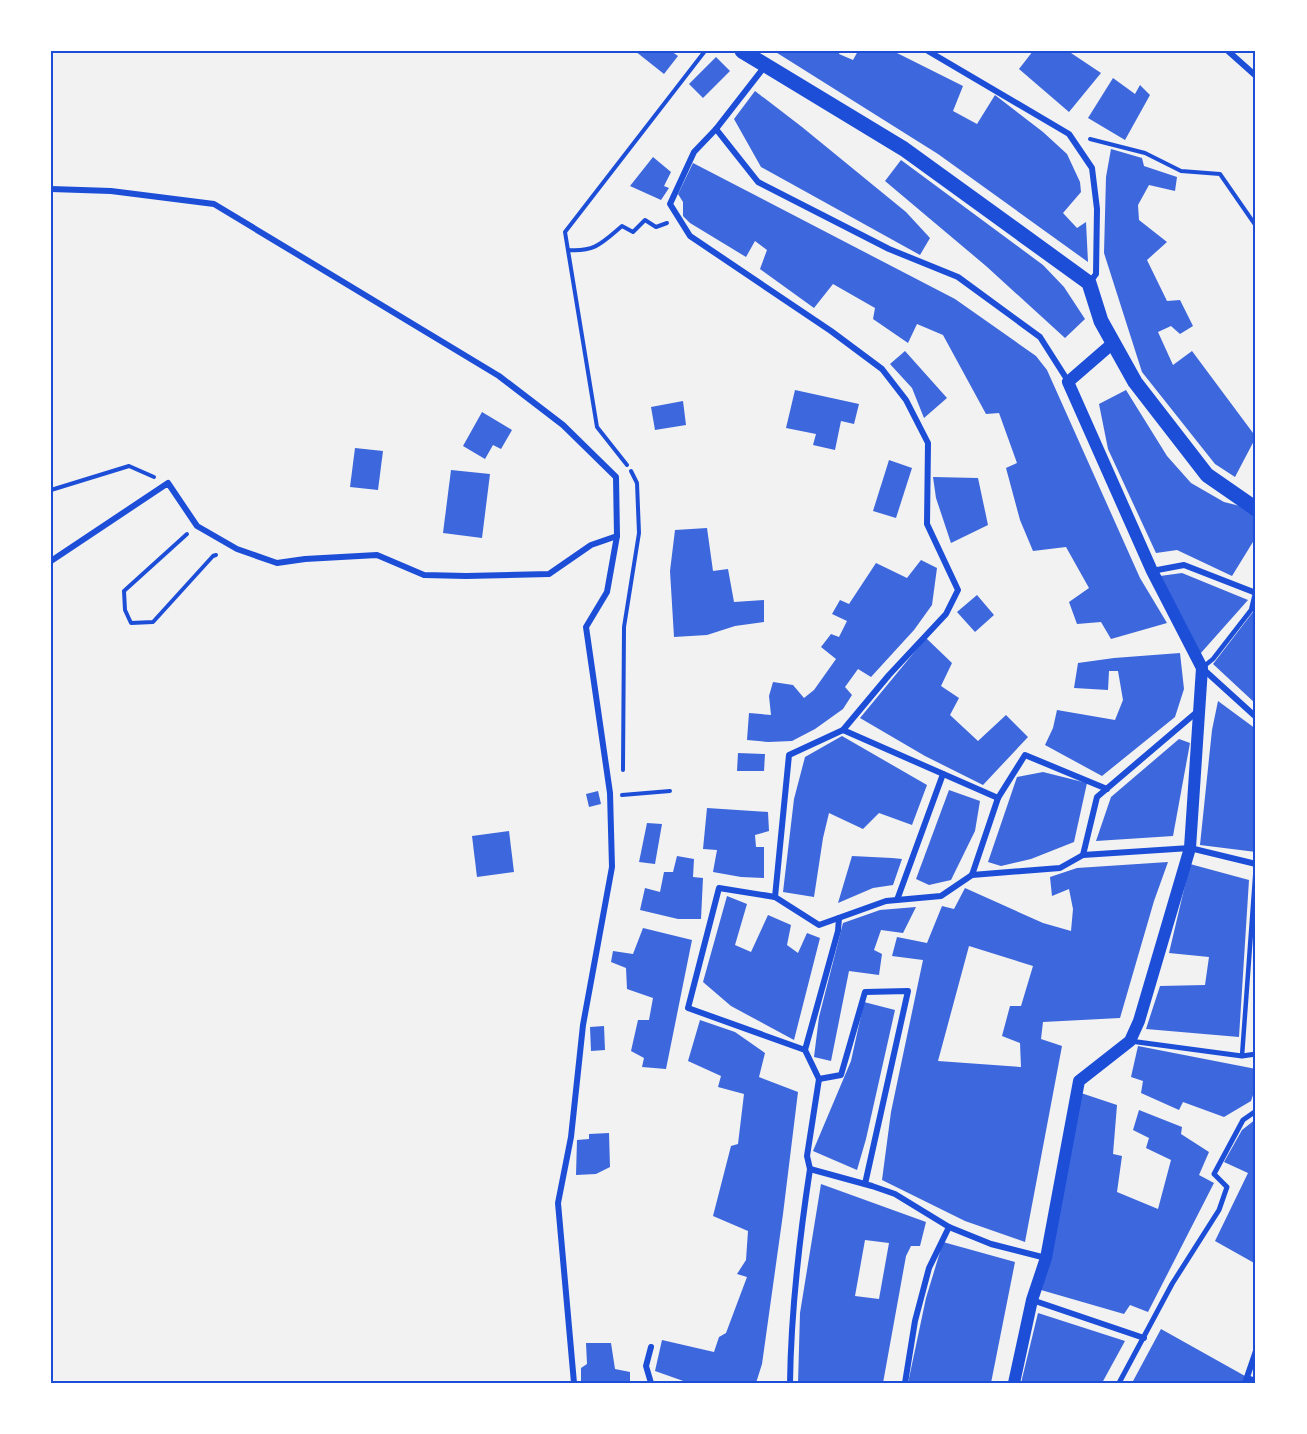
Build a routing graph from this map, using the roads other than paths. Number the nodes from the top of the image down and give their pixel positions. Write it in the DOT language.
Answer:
graph roads {
  1 [pos="742,51"];
  2 [pos="1228,51"];
  3 [pos="934,52"];
  4 [pos="766,65"];
  5 [pos="1256,76"];
  6 [pos="716,129"];
  7 [pos="51,189"];
  8 [pos="1089,283"];
  9 [pos="1113,343"];
  10 [pos="1068,381"];
  11 [pos="1256,509"];
  12 [pos="617,537"];
  13 [pos="51,561"];
  14 [pos="1152,571"];
  15 [pos="1255,592"];
  16 [pos="1202,668"];
  17 [pos="1198,711"];
  18 [pos="1256,717"];
  19 [pos="843,730"];
  20 [pos="943,774"];
  21 [pos="1107,789"];
  22 [pos="998,798"];
  23 [pos="1190,848"];
  24 [pos="1083,855"];
  25 [pos="1256,864"];
  26 [pos="972,875"];
  27 [pos="775,897"];
  28 [pos="897,900"];
  29 [pos="839,918"];
  30 [pos="1131,1041"];
  31 [pos="805,1050"];
  32 [pos="1255,1055"];
  33 [pos="1242,1056"];
  34 [pos="819,1079"];
  35 [pos="1256,1111"];
  36 [pos="810,1169"];
  37 [pos="865,1184"];
  38 [pos="949,1227"];
  39 [pos="1046,1258"];
  40 [pos="1032,1300"];
  41 [pos="1144,1338"];
  42 [pos="651,1347"];
  43 [pos="1256,1351"];
  44 [pos="1246,1380"];
  45 [pos="1256,1381"];
  46 [pos="574,1383"];
  47 [pos="651,1383"];
  48 [pos="790,1383"];
  49 [pos="904,1383"];
  50 [pos="1014,1383"];
  51 [pos="1119,1383"];
  1 -- 4 [label="main road"];
  2 -- 5 [label="street"];
  3 -- 8 [label="street"];
  4 -- 6 [label="street"];
  4 -- 8 [label="main road"];
  6 -- 10 [label="street"];
  6 -- 19 [label="street"];
  7 -- 12 [label="street"];
  8 -- 9 [label="main road"];
  9 -- 10 [label="main road"];
  9 -- 11 [label="main road"];
  10 -- 14 [label="main road"];
  12 -- 13 [label="street"];
  12 -- 46 [label="street"];
  14 -- 15 [label="street"];
  14 -- 16 [label="main road"];
  15 -- 16 [label="lane"];
  16 -- 17 [label="main road"];
  16 -- 18 [label="street"];
  17 -- 21 [label="street"];
  17 -- 23 [label="main road"];
  19 -- 20 [label="street"];
  19 -- 27 [label="street"];
  20 -- 22 [label="street"];
  20 -- 28 [label="street"];
  21 -- 22 [label="street"];
  21 -- 24 [label="street"];
  22 -- 26 [label="street"];
  23 -- 24 [label="street"];
  23 -- 25 [label="street"];
  23 -- 30 [label="main road"];
  24 -- 26 [label="street"];
  25 -- 33 [label="lane"];
  26 -- 28 [label="street"];
  27 -- 29 [label="street"];
  27 -- 31 [label="street"];
  28 -- 29 [label="street"];
  29 -- 31 [label="street"];
  30 -- 33 [label="street"];
  30 -- 39 [label="main road"];
  31 -- 34 [label="street"];
  32 -- 33 [label="street"];
  34 -- 36 [label="street"];
  34 -- 37 [label="street"];
  35 -- 41 [label="street"];
  36 -- 37 [label="street"];
  36 -- 48 [label="street"];
  37 -- 38 [label="street"];
  38 -- 39 [label="street"];
  38 -- 49 [label="street"];
  39 -- 40 [label="main road"];
  40 -- 41 [label="street"];
  40 -- 50 [label="main road"];
  41 -- 51 [label="street"];
  42 -- 47 [label="street"];
  43 -- 44 [label="street"];
  44 -- 45 [label="street"];
}
